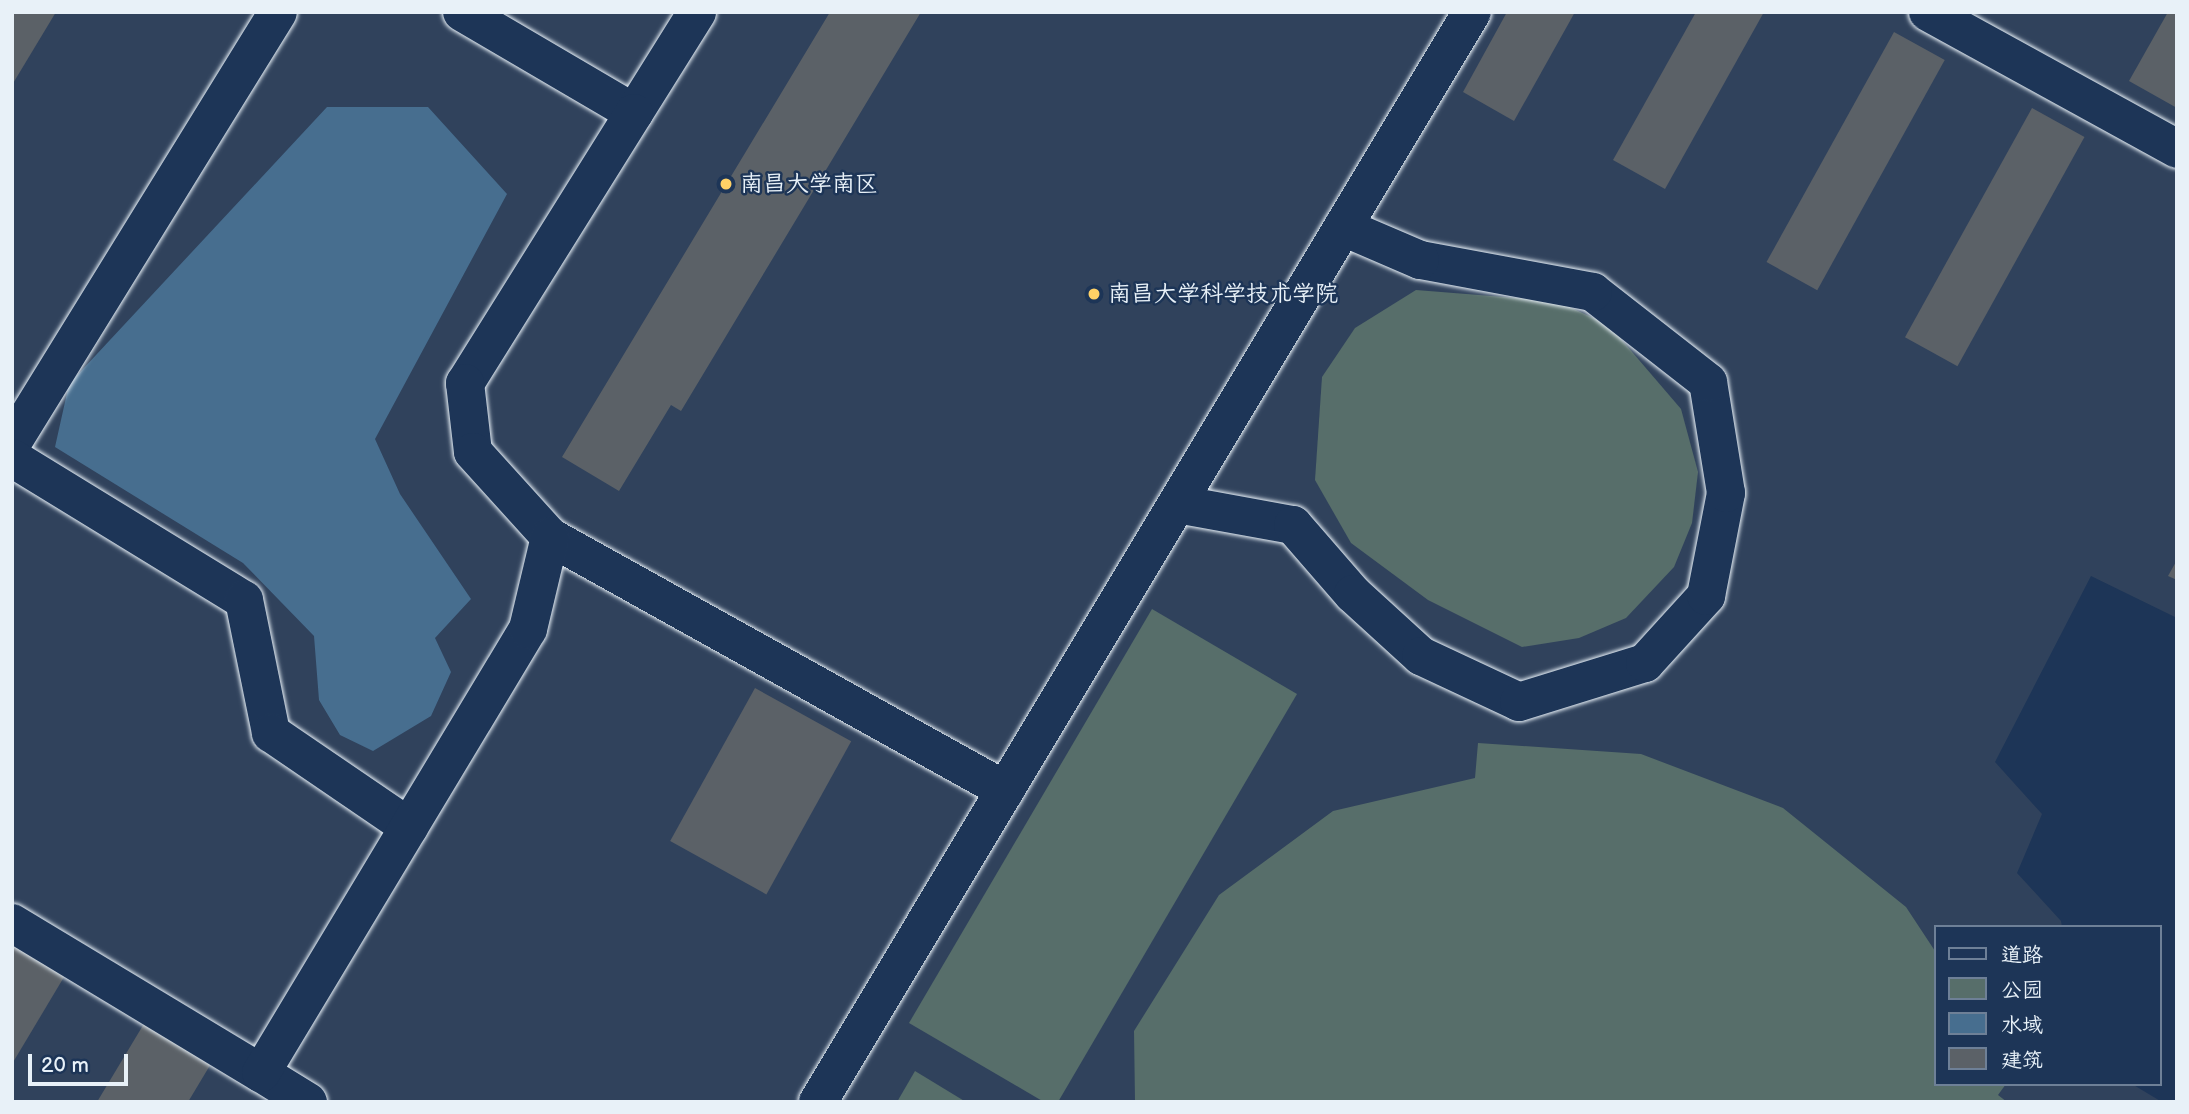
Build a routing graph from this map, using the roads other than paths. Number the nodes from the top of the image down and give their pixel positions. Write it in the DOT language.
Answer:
graph roads {
  1 [pos="278,12"];
  2 [pos="463,12"];
  3 [pos="697,12"];
  4 [pos="1472,12"];
  5 [pos="1928,12"];
  6 [pos="634,113"];
  7 [pos="2177,149"];
  8 [pos="1343,227"];
  9 [pos="12,443"];
  10 [pos="12,458"];
  11 [pos="1177,504"];
  12 [pos="550,537"];
  13 [pos="1005,790"];
  14 [pos="409,827"];
  15 [pos="12,923"];
  16 [pos="261,1073"];
  17 [pos="308,1102"];
  18 [pos="818,1102"];
  1 -- 9 [label="lane"];
  2 -- 6 [label="lane"];
  3 -- 6 [label="lane"];
  4 -- 8 [label="lane"];
  5 -- 7 [label="lane"];
  6 -- 12 [label="lane"];
  8 -- 11 [label="lane"];
  8 -- 11 [label="lane"];
  10 -- 14 [label="lane"];
  11 -- 13 [label="lane"];
  12 -- 13 [label="lane"];
  12 -- 14 [label="lane"];
  13 -- 18 [label="lane"];
  14 -- 16 [label="lane"];
  15 -- 16 [label="lane"];
  16 -- 17 [label="lane"];
}
